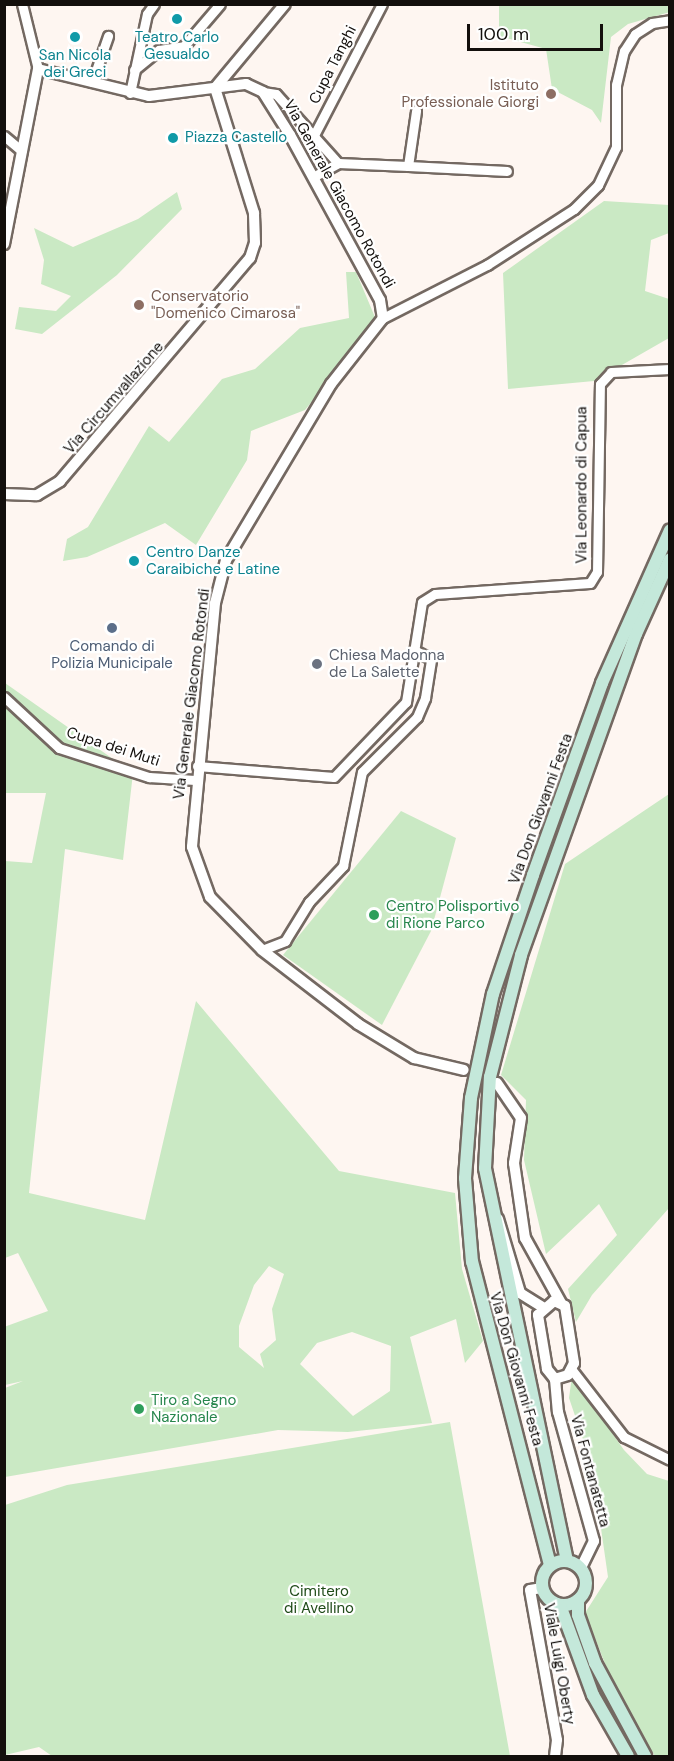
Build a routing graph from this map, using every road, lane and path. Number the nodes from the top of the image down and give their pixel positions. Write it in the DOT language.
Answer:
graph roads {
  1 [pos="22,4"];
  2 [pos="154,4"];
  3 [pos="220,4"];
  4 [pos="285,4"];
  5 [pos="382,4"];
  6 [pos="669,20"];
  7 [pos="108,36"];
  8 [pos="38,69"];
  9 [pos="134,70"];
  10 [pos="92,82"];
  11 [pos="215,88"];
  12 [pos="263,92"];
  13 [pos="130,93"];
  14 [pos="416,111"];
  15 [pos="4,136"];
  16 [pos="312,139"];
  17 [pos="18,148"];
  18 [pos="338,163"];
  19 [pos="408,166"];
  20 [pos="507,171"];
  21 [pos="313,177"];
  22 [pos="4,244"];
  23 [pos="383,318"];
  24 [pos="669,369"];
  25 [pos="4,494"];
  26 [pos="669,530"];
  27 [pos="669,559"];
  28 [pos="416,651"];
  29 [pos="4,697"];
  30 [pos="196,766"];
  31 [pos="195,780"];
  32 [pos="262,950"];
  33 [pos="464,1070"];
  34 [pos="497,1083"];
  35 [pos="491,1203"];
  36 [pos="561,1303"];
  37 [pos="542,1307"];
  38 [pos="572,1370"];
  39 [pos="555,1379"];
  40 [pos="669,1460"];
  41 [pos="567,1560"];
  42 [pos="550,1565"];
  43 [pos="581,1568"];
  44 [pos="542,1588"];
  45 [pos="578,1600"];
  46 [pos="560,1605"];
  47 [pos="555,1756"];
  48 [pos="628,1756"];
  49 [pos="645,1756"];
  1 -- 8 [label="street"];
  2 -- 9 [label="street"];
  3 -- 9 [label="street"];
  4 -- 11 [label="street"];
  5 -- 16 [label="street, Cupa Tanghi"];
  6 -- 23 [label="street"];
  7 -- 10 [label="street"];
  8 -- 10 [label="street, Via Generale Giacomo Rotondi"];
  8 -- 17 [label="street"];
  9 -- 13 [label="street"];
  10 -- 13 [label="street, Via Generale Giacomo Rotondi"];
  11 -- 12 [label="street, Via Generale Giacomo Rotondi"];
  11 -- 13 [label="street, Via Generale Giacomo Rotondi"];
  11 -- 25 [label="street, Via Circumvallazione"];
  12 -- 16 [label="street"];
  12 -- 21 [label="street, Via Generale Giacomo Rotondi"];
  14 -- 19 [label="street"];
  15 -- 17 [label="street"];
  16 -- 18 [label="street"];
  17 -- 22 [label="street"];
  18 -- 19 [label="street"];
  18 -- 21 [label="street"];
  19 -- 20 [label="street"];
  21 -- 23 [label="street, Via Generale Giacomo Rotondi"];
  23 -- 30 [label="street, Via Generale Giacomo Rotondi"];
  24 -- 28 [label="street, Via Leonardo di Capua"];
  26 -- 42 [label="main road, Via Don Giovanni Festa"];
  27 -- 35 [label="main road, Via Don Giovanni Festa"];
  28 -- 30 [label="street, Via Leonardo di Capua"];
  28 -- 32 [label="street"];
  29 -- 31 [label="street, Cupa dei Muti"];
  30 -- 31 [label="street, Via Generale Giacomo Rotondi"];
  31 -- 32 [label="street, Via Generale Giacomo Rotondi"];
  32 -- 33 [label="street, Via Generale Giacomo Rotondi"];
  34 -- 36 [label="street, Via Fontanatetta"];
  35 -- 37 [label="street"];
  35 -- 41 [label="main road, Via Don Giovanni Festa"];
  36 -- 37 [label="street"];
  36 -- 38 [label="street, Via Fontanatetta"];
  37 -- 39 [label="street, Via Fontanatetta"];
  38 -- 39 [label="street"];
  38 -- 40 [label="street, Via Fontanatetta"];
  39 -- 43 [label="street, Via Fontanatetta"];
  41 -- 42 [label="main road"];
  41 -- 43 [label="main road"];
  42 -- 44 [label="main road"];
  43 -- 45 [label="main road"];
  44 -- 46 [label="main road"];
  44 -- 47 [label="street, Viale Luigi Oberty"];
  45 -- 46 [label="main road"];
  45 -- 49 [label="main road"];
  46 -- 48 [label="main road"];
}
